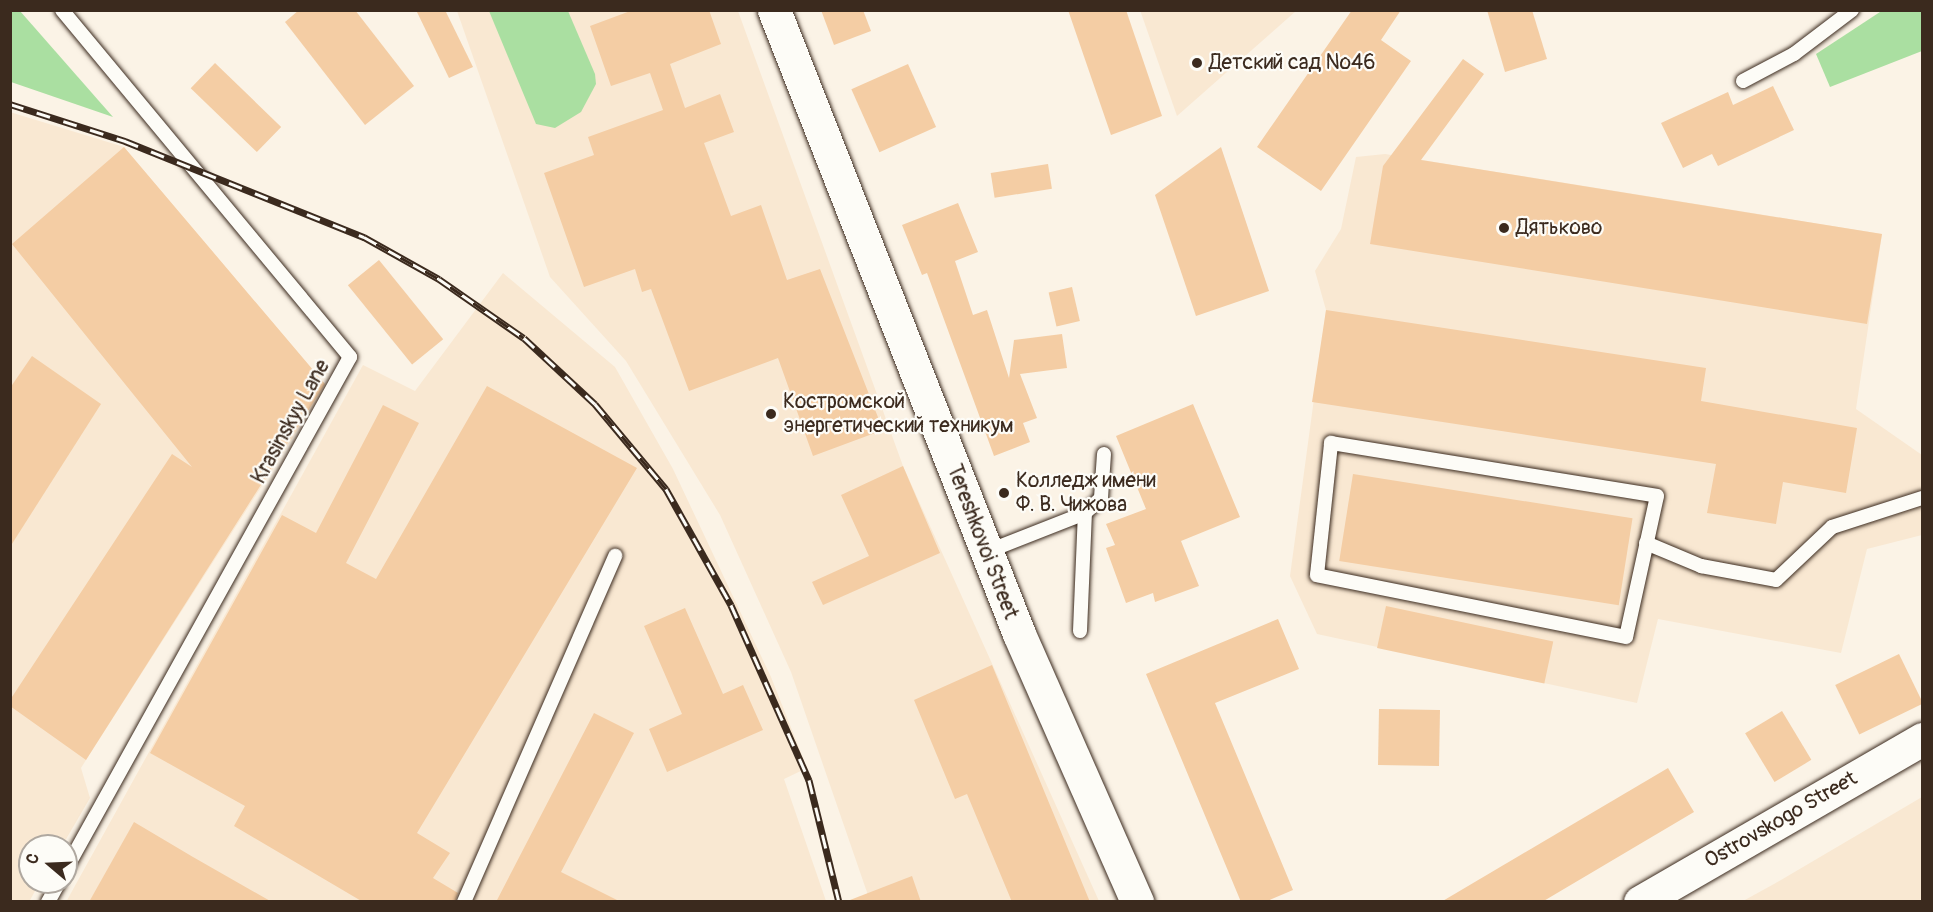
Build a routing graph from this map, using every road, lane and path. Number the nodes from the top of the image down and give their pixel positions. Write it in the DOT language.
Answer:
graph roads {
  1 [pos="62,10"];
  2 [pos="774,10"];
  3 [pos="1852,10"];
  4 [pos="1743,81"];
  5 [pos="1104,454"];
  6 [pos="1923,498"];
  7 [pos="1086,513"];
  8 [pos="1646,543"];
  9 [pos="986,552"];
  10 [pos="615,556"];
  11 [pos="1080,631"];
  12 [pos="1923,739"];
  13 [pos="78,847"];
  14 [pos="464,902"];
  15 [pos="1137,902"];
  16 [pos="1640,902"];
  1 -- 13 [label="lane, Krasinskyy Lane"];
  2 -- 9 [label="street, Tereshkovoi Street"];
  3 -- 4 [label="lane"];
  5 -- 7 [label="lane"];
  6 -- 8 [label="lane"];
  7 -- 9 [label="lane"];
  7 -- 11 [label="lane"];
  8 -- 8 [label="lane"];
  9 -- 15 [label="street, Tereshkovoi Street"];
  10 -- 14 [label="lane"];
  12 -- 16 [label="street, Ostrovskogo Street"];
}
